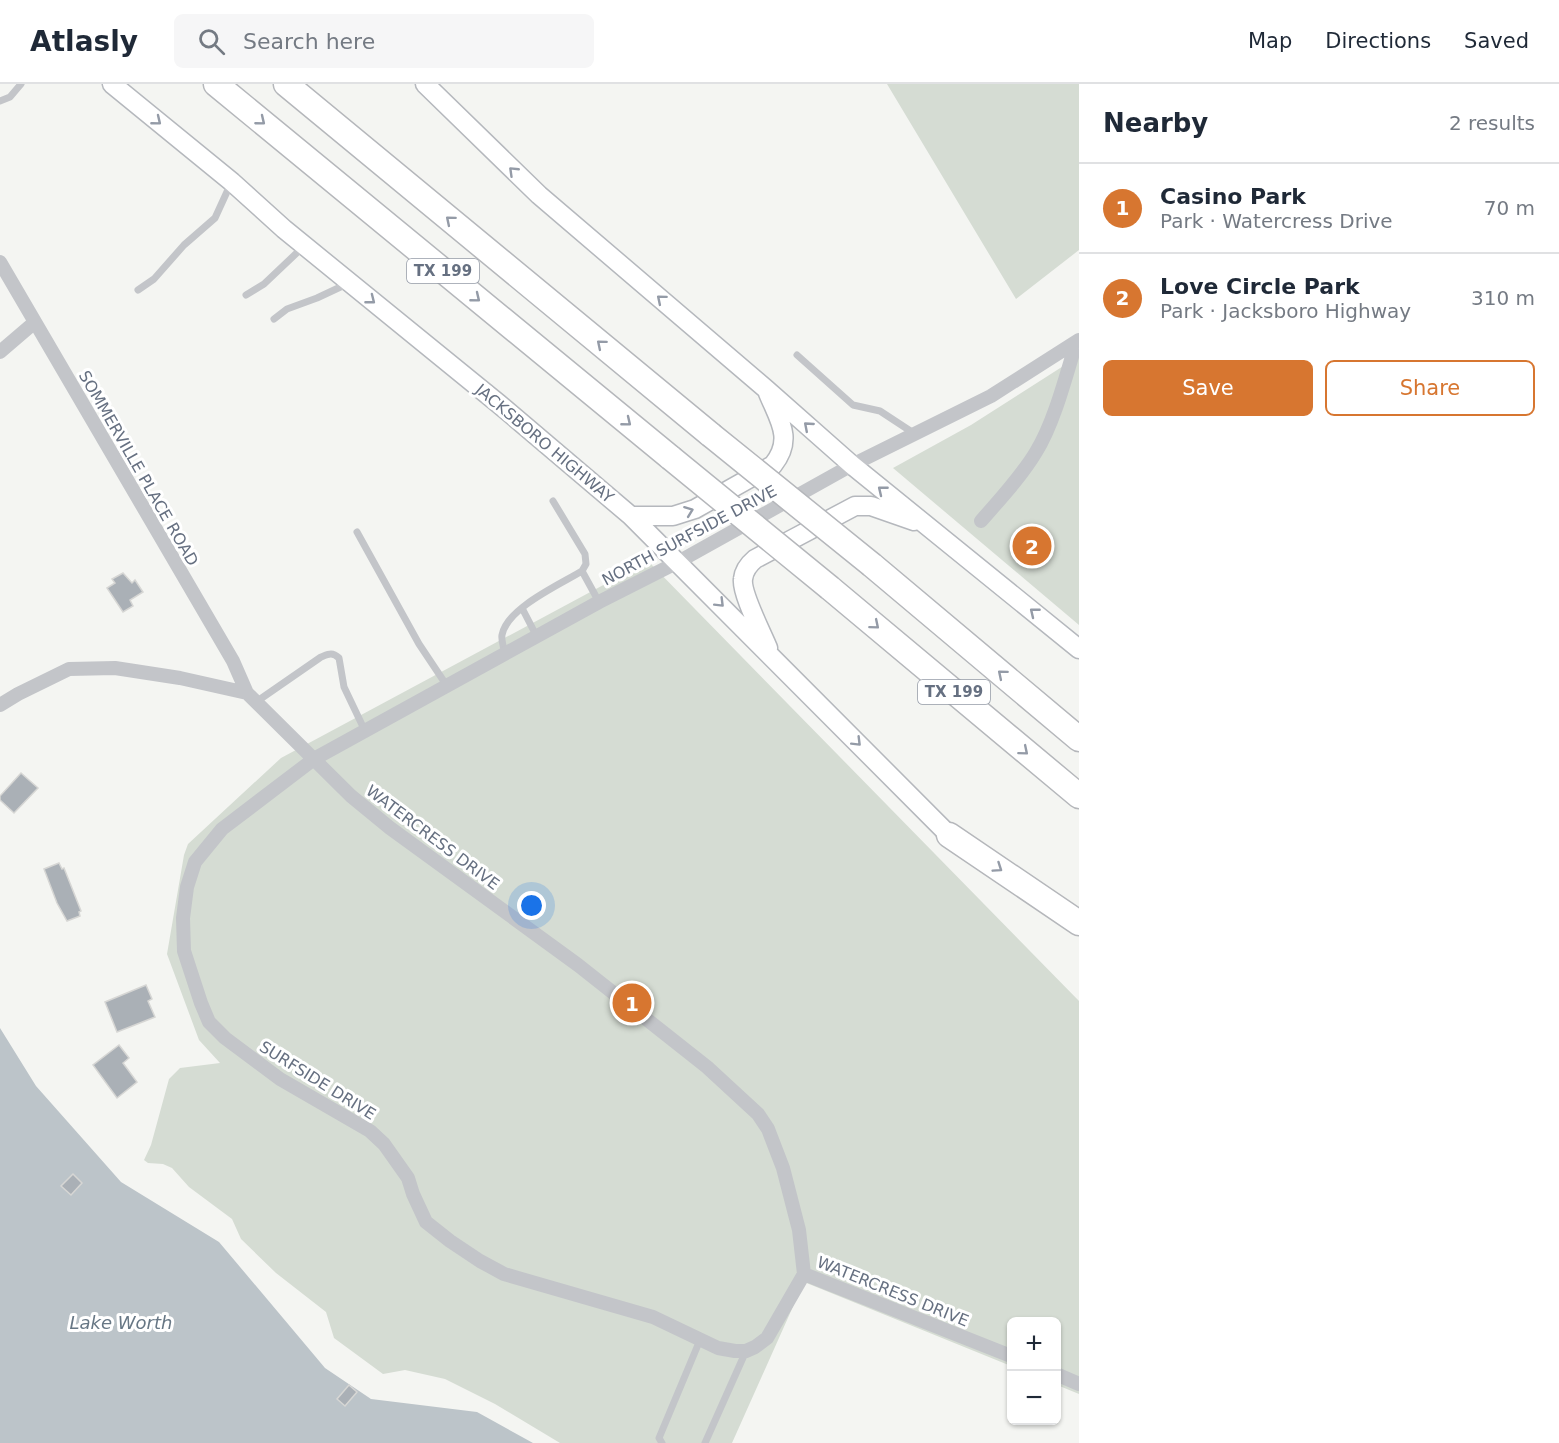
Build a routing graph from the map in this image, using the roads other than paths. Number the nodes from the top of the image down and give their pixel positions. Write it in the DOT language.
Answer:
graph roads {
  1 [pos="21,84"];
  2 [pos="112,84"];
  3 [pos="216,84"];
  4 [pos="286,84"];
  5 [pos="426,84"];
  6 [pos="0,101"];
  7 [pos="232,182"];
  8 [pos="305,245"];
  9 [pos="0,262"];
  10 [pos="350,283"];
  11 [pos="138,290"];
  12 [pos="246,296"];
  13 [pos="274,319"];
  14 [pos="36,322"];
  15 [pos="1077,341"];
  16 [pos="0,352"];
  17 [pos="797,355"];
  18 [pos="766,388"];
  19 [pos="915,434"];
  20 [pos="852,465"];
  21 [pos="553,501"];
  22 [pos="631,516"];
  23 [pos="981,521"];
  24 [pos="925,524"];
  25 [pos="357,532"];
  26 [pos="678,562"];
  27 [pos="582,571"];
  28 [pos="599,603"];
  29 [pos="522,608"];
  30 [pos="537,637"];
  31 [pos="1079,649"];
  32 [pos="505,654"];
  33 [pos="771,655"];
  34 [pos="447,686"];
  35 [pos="252,697"];
  36 [pos="0,705"];
  37 [pos="365,731"];
  38 [pos="1079,739"];
  39 [pos="314,759"];
  40 [pos="1079,796"];
  41 [pos="949,835"];
  42 [pos="1079,923"];
  43 [pos="804,1274"];
  44 [pos="700,1340"];
  45 [pos="746,1351"];
  46 [pos="1007,1354"];
  47 [pos="1061,1376"];
  48 [pos="1079,1384"];
  49 [pos="662,1443"];
  50 [pos="705,1443"];
  1 -- 6 [label="lane"];
  2 -- 7 [label="main road, JACKSBORO HIGHWAY, one-way"];
  3 -- 40 [label="highway, TX 199, one-way, bridge"];
  38 -- 4 [label="highway, TX 199, one-way, bridge"];
  18 -- 5 [label="main road, one-way"];
  7 -- 8 [label="main road, JACKSBORO HIGHWAY"];
  7 -- 11 [label="lane"];
  8 -- 10 [label="main road, JACKSBORO HIGHWAY"];
  8 -- 12 [label="lane"];
  9 -- 14 [label="street, SOMMERVILLE PLACE ROAD"];
  10 -- 13 [label="lane"];
  10 -- 22 [label="main road, JACKSBORO HIGHWAY, one-way"];
  14 -- 16 [label="street"];
  14 -- 35 [label="street, SOMMERVILLE PLACE ROAD"];
  15 -- 19 [label="street, NORTH SURFSIDE DRIVE"];
  15 -- 23 [label="street"];
  17 -- 19 [label="lane"];
  20 -- 18 [label="main road, one-way"];
  22 -- 18 [label="main road, one-way"];
  19 -- 20 [label="street, NORTH SURFSIDE DRIVE"];
  24 -- 20 [label="main road, one-way"];
  20 -- 26 [label="street, NORTH SURFSIDE DRIVE"];
  21 -- 27 [label="lane"];
  22 -- 26 [label="main road, JACKSBORO HIGHWAY"];
  31 -- 24 [label="main road, one-way"];
  24 -- 33 [label="main road"];
  25 -- 34 [label="lane"];
  26 -- 28 [label="street, NORTH SURFSIDE DRIVE"];
  26 -- 33 [label="main road, JACKSBORO HIGHWAY, one-way"];
  27 -- 28 [label="lane"];
  27 -- 29 [label="lane"];
  28 -- 30 [label="street, NORTH SURFSIDE DRIVE"];
  29 -- 30 [label="lane"];
  29 -- 32 [label="lane"];
  30 -- 32 [label="street, NORTH SURFSIDE DRIVE"];
  32 -- 34 [label="street, NORTH SURFSIDE DRIVE"];
  33 -- 41 [label="main road, JACKSBORO HIGHWAY, one-way"];
  34 -- 37 [label="street, NORTH SURFSIDE DRIVE"];
  35 -- 36 [label="street"];
  35 -- 37 [label="lane"];
  35 -- 39 [label="street, WATERCRESS DRIVE"];
  37 -- 39 [label="street, NORTH SURFSIDE DRIVE"];
  39 -- 43 [label="street, WATERCRESS DRIVE"];
  39 -- 44 [label="street, SURFSIDE DRIVE"];
  41 -- 42 [label="highway, one-way"];
  43 -- 45 [label="street"];
  43 -- 46 [label="street, WATERCRESS DRIVE"];
  44 -- 45 [label="street, SURFSIDE DRIVE"];
  44 -- 49 [label="lane"];
  45 -- 50 [label="lane"];
  47 -- 48 [label="street"];
}
